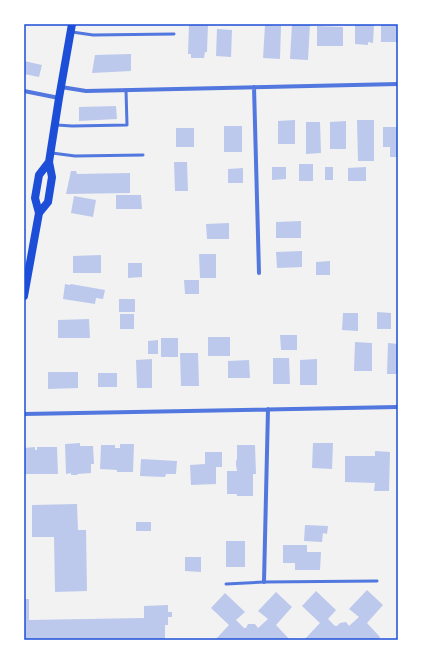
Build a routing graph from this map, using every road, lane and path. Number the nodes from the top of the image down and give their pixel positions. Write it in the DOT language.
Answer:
graph roads {
  1 [pos="71,28"];
  2 [pos="174,34"];
  3 [pos="398,84"];
  4 [pos="61,87"];
  5 [pos="254,87"];
  6 [pos="126,90"];
  7 [pos="24,91"];
  8 [pos="59,98"];
  9 [pos="55,124"];
  10 [pos="50,153"];
  11 [pos="143,155"];
  12 [pos="49,162"];
  13 [pos="39,213"];
  14 [pos="259,273"];
  15 [pos="24,296"];
  16 [pos="398,407"];
  17 [pos="268,409"];
  18 [pos="24,414"];
  19 [pos="377,581"];
  20 [pos="264,582"];
  21 [pos="226,584"];
  1 -- 2 [label="lane"];
  1 -- 4 [label="main road"];
  3 -- 5 [label="street"];
  4 -- 6 [label="street"];
  4 -- 8 [label="main road"];
  5 -- 6 [label="street"];
  5 -- 14 [label="street"];
  6 -- 9 [label="lane"];
  7 -- 8 [label="street"];
  8 -- 9 [label="main road"];
  9 -- 10 [label="main road"];
  10 -- 11 [label="lane"];
  10 -- 12 [label="main road"];
  12 -- 13 [label="main road"];
  12 -- 13 [label="main road"];
  13 -- 15 [label="main road"];
  16 -- 17 [label="street"];
  17 -- 18 [label="street"];
  17 -- 20 [label="street"];
  19 -- 20 [label="lane"];
  20 -- 21 [label="lane"];
}
